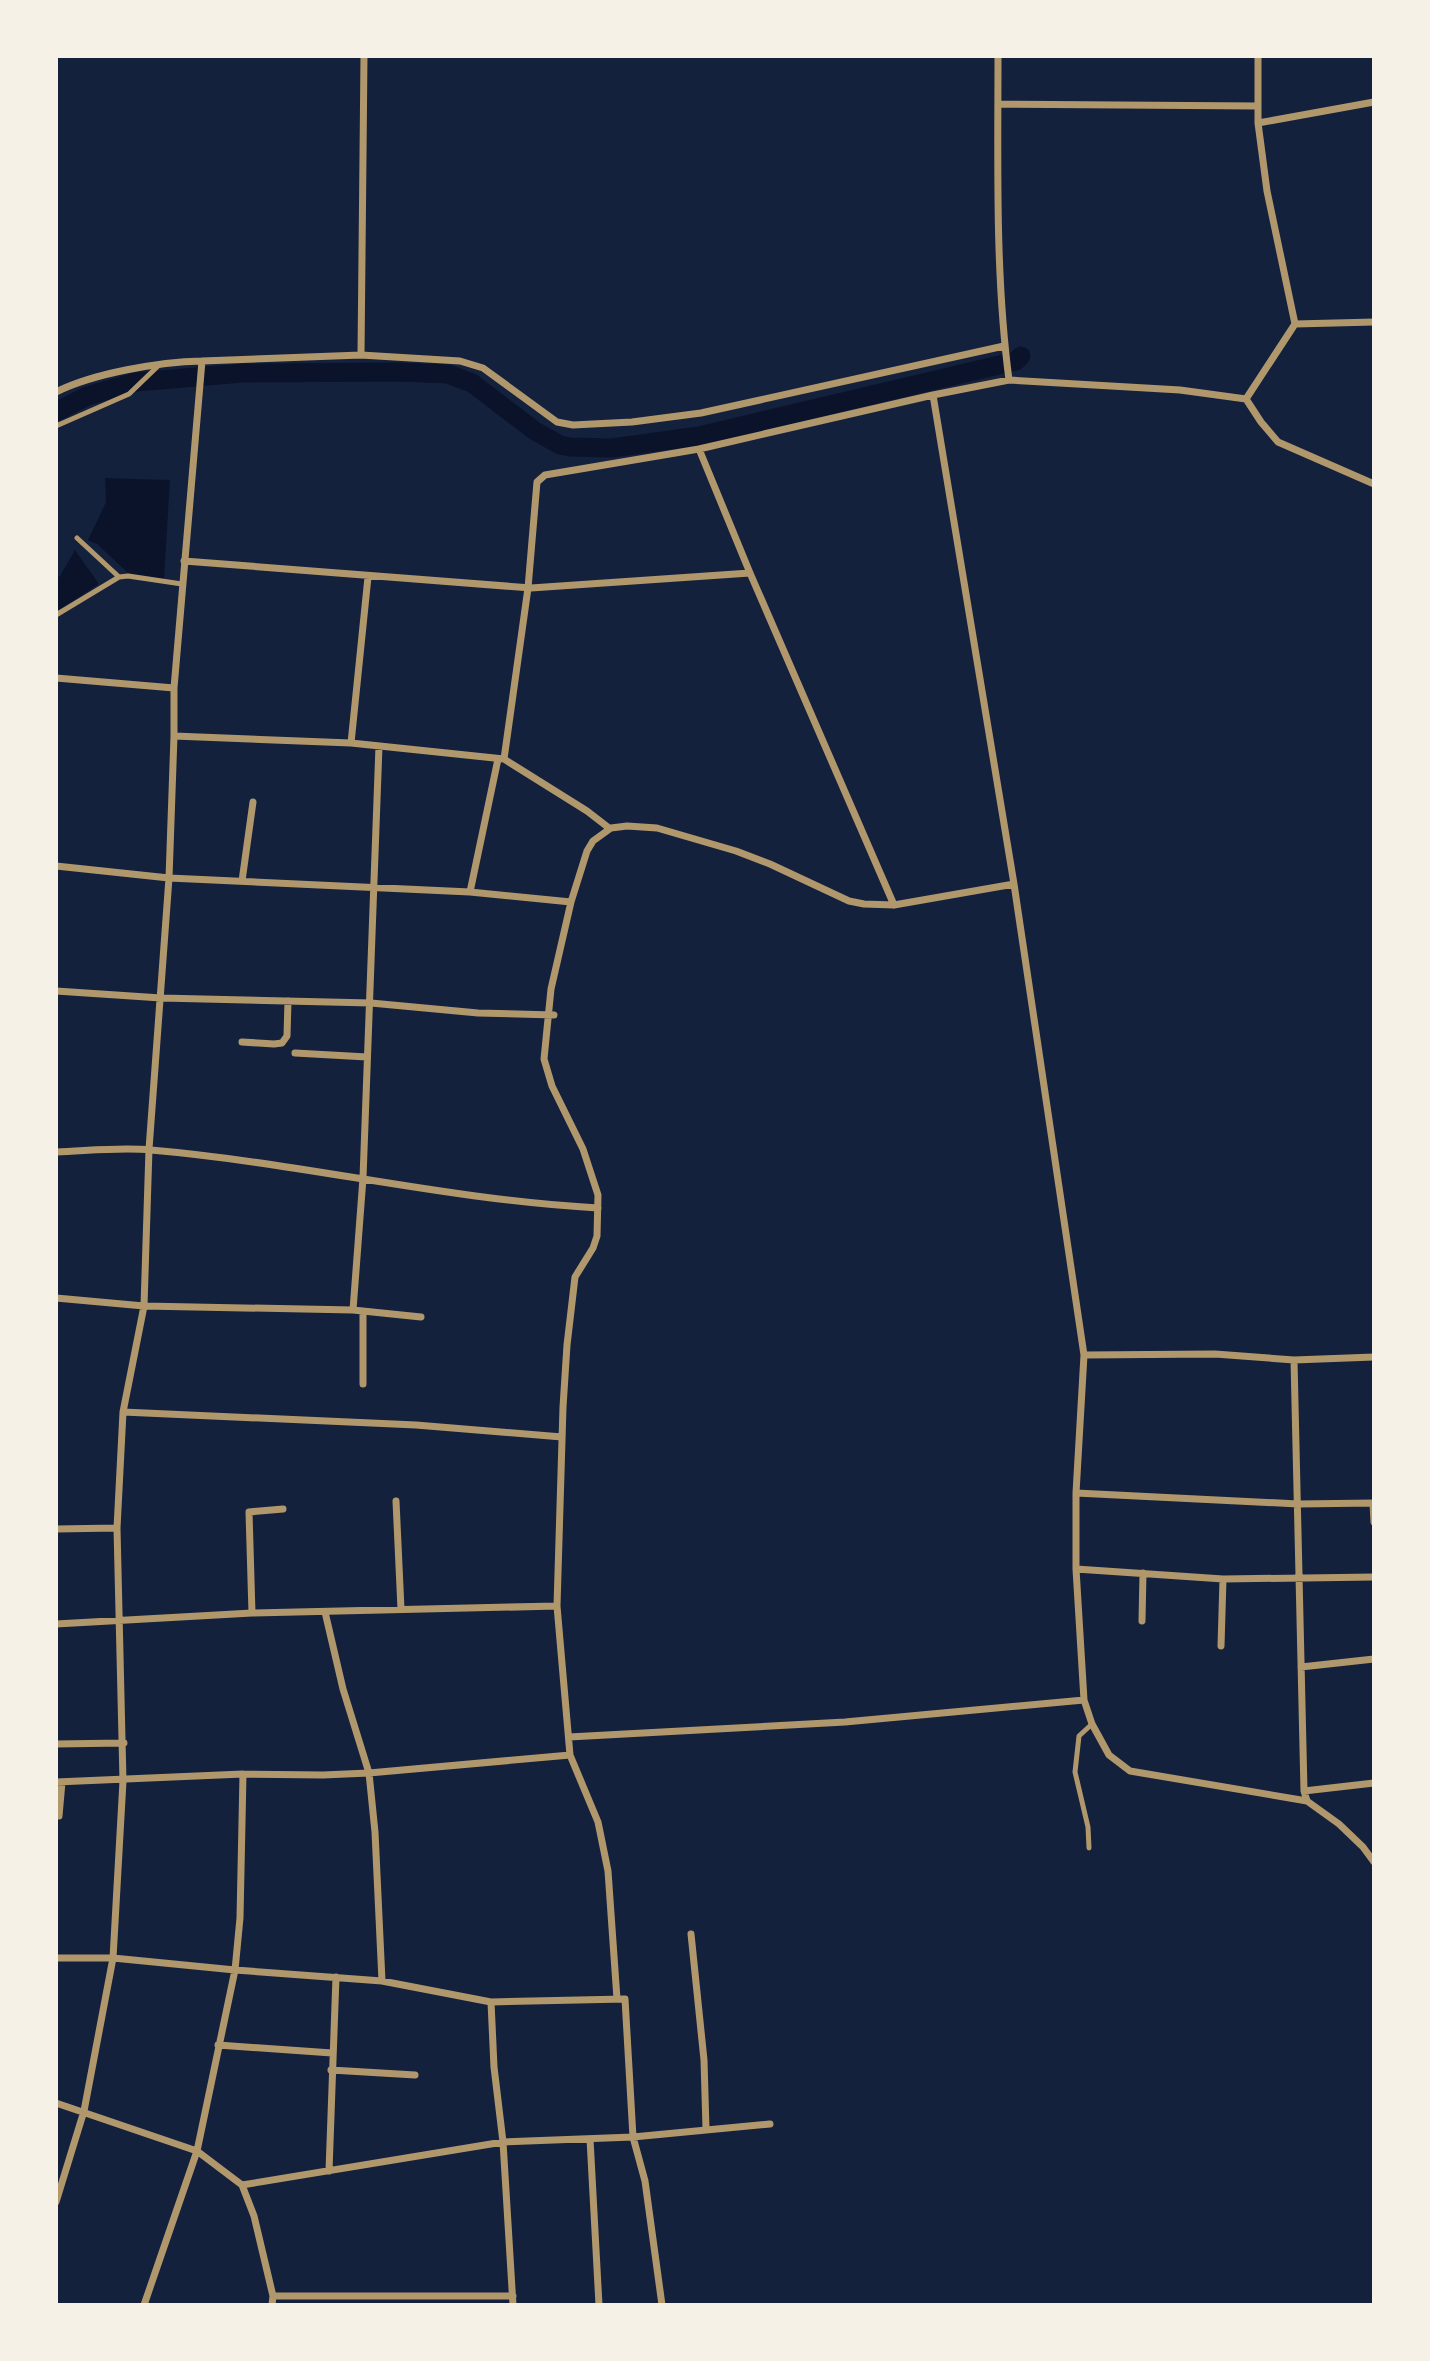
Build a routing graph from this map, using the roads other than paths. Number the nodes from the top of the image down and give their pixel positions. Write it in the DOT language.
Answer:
graph roads {
  1 [pos="364,56"];
  2 [pos="998,56"];
  3 [pos="1258,56"];
  4 [pos="1374,102"];
  5 [pos="998,104"];
  6 [pos="1257,106"];
  7 [pos="1258,123"];
  8 [pos="1374,322"];
  9 [pos="1294,324"];
  10 [pos="1004,346"];
  11 [pos="361,355"];
  12 [pos="202,361"];
  13 [pos="156,367"];
  14 [pos="1009,380"];
  15 [pos="56,392"];
  16 [pos="933,395"];
  17 [pos="1246,399"];
  18 [pos="56,426"];
  19 [pos="699,449"];
  20 [pos="1374,484"];
  21 [pos="77,538"];
  22 [pos="184,561"];
  23 [pos="750,573"];
  24 [pos="119,577"];
  25 [pos="368,577"];
  26 [pos="182,584"];
  27 [pos="528,588"];
  28 [pos="56,615"];
  29 [pos="56,678"];
  30 [pos="174,688"];
  31 [pos="174,736"];
  32 [pos="351,743"];
  33 [pos="379,746"];
  34 [pos="501,759"];
  35 [pos="253,802"];
  36 [pos="609,828"];
  37 [pos="56,866"];
  38 [pos="169,878"];
  39 [pos="242,881"];
  40 [pos="1014,884"];
  41 [pos="373,888"];
  42 [pos="470,892"];
  43 [pos="571,902"];
  44 [pos="894,905"];
  45 [pos="56,991"];
  46 [pos="161,998"];
  47 [pos="288,1001"];
  48 [pos="371,1003"];
  49 [pos="551,1015"];
  50 [pos="242,1042"];
  51 [pos="295,1054"];
  52 [pos="367,1057"];
  53 [pos="149,1149"];
  54 [pos="56,1152"];
  55 [pos="363,1178"];
  56 [pos="598,1208"];
  57 [pos="56,1298"];
  58 [pos="144,1306"];
  59 [pos="353,1310"];
  60 [pos="363,1312"];
  61 [pos="421,1317"];
  62 [pos="1084,1355"];
  63 [pos="1374,1357"];
  64 [pos="1294,1360"];
  65 [pos="363,1384"];
  66 [pos="123,1412"];
  67 [pos="562,1437"];
  68 [pos="1076,1493"];
  69 [pos="396,1501"];
  70 [pos="1373,1503"];
  71 [pos="1298,1504"];
  72 [pos="283,1509"];
  73 [pos="1374,1522"];
  74 [pos="117,1528"];
  75 [pos="56,1529"];
  76 [pos="1076,1569"];
  77 [pos="1143,1573"];
  78 [pos="1374,1577"];
  79 [pos="1223,1579"];
  80 [pos="1298,1580"];
  81 [pos="557,1606"];
  82 [pos="401,1609"];
  83 [pos="326,1612"];
  84 [pos="253,1613"];
  85 [pos="120,1621"];
  86 [pos="1142,1621"];
  87 [pos="56,1623"];
  88 [pos="1221,1646"];
  89 [pos="1374,1658"];
  90 [pos="1301,1667"];
  91 [pos="1084,1700"];
  92 [pos="1092,1724"];
  93 [pos="569,1737"];
  94 [pos="124,1743"];
  95 [pos="56,1744"];
  96 [pos="570,1755"];
  97 [pos="369,1773"];
  98 [pos="243,1774"];
  99 [pos="123,1781"];
  100 [pos="59,1782"];
  101 [pos="1374,1783"];
  102 [pos="1304,1791"];
  103 [pos="1307,1801"];
  104 [pos="59,1816"];
  105 [pos="1089,1848"];
  106 [pos="1374,1862"];
  107 [pos="691,1934"];
  108 [pos="56,1958"];
  109 [pos="113,1958"];
  110 [pos="235,1970"];
  111 [pos="336,1978"];
  112 [pos="383,1981"];
  113 [pos="617,1999"];
  114 [pos="491,2001"];
  115 [pos="218,2045"];
  116 [pos="332,2053"];
  117 [pos="331,2070"];
  118 [pos="415,2075"];
  119 [pos="56,2103"];
  120 [pos="84,2111"];
  121 [pos="771,2124"];
  122 [pos="706,2129"];
  123 [pos="634,2137"];
  124 [pos="590,2139"];
  125 [pos="503,2142"];
  126 [pos="197,2151"];
  127 [pos="329,2171"];
  128 [pos="242,2185"];
  129 [pos="56,2202"];
  130 [pos="272,2301"];
  131 [pos="513,2301"];
  132 [pos="144,2305"];
  133 [pos="599,2305"];
  134 [pos="662,2305"];
  1 -- 11 [label="street"];
  2 -- 5 [label="street"];
  3 -- 6 [label="street"];
  4 -- 7 [label="street"];
  5 -- 6 [label="street"];
  5 -- 10 [label="street"];
  6 -- 7 [label="street"];
  7 -- 9 [label="street"];
  8 -- 9 [label="street"];
  9 -- 17 [label="street"];
  10 -- 11 [label="street"];
  10 -- 14 [label="street"];
  11 -- 12 [label="street"];
  12 -- 13 [label="street"];
  12 -- 22 [label="street"];
  13 -- 15 [label="street"];
  13 -- 18 [label="lane"];
  14 -- 16 [label="street"];
  14 -- 17 [label="street"];
  16 -- 19 [label="street"];
  16 -- 40 [label="street"];
  17 -- 20 [label="street"];
  19 -- 23 [label="street"];
  19 -- 27 [label="street"];
  21 -- 24 [label="lane"];
  22 -- 25 [label="street"];
  22 -- 26 [label="street"];
  23 -- 27 [label="street"];
  23 -- 44 [label="street"];
  24 -- 26 [label="lane"];
  24 -- 28 [label="lane"];
  25 -- 27 [label="street"];
  25 -- 32 [label="street"];
  26 -- 30 [label="street"];
  27 -- 34 [label="street"];
  29 -- 30 [label="street"];
  30 -- 31 [label="street"];
  31 -- 32 [label="street"];
  31 -- 38 [label="street"];
  32 -- 33 [label="street"];
  33 -- 34 [label="street"];
  33 -- 41 [label="street"];
  34 -- 36 [label="street"];
  34 -- 42 [label="street"];
  35 -- 39 [label="street"];
  36 -- 43 [label="street"];
  36 -- 44 [label="street"];
  37 -- 38 [label="street"];
  38 -- 39 [label="street"];
  38 -- 46 [label="street"];
  39 -- 41 [label="street"];
  40 -- 44 [label="street"];
  40 -- 62 [label="street"];
  41 -- 42 [label="street"];
  41 -- 48 [label="street"];
  42 -- 43 [label="street"];
  43 -- 49 [label="street"];
  45 -- 46 [label="street"];
  46 -- 47 [label="street"];
  46 -- 53 [label="street"];
  47 -- 48 [label="street"];
  47 -- 50 [label="street"];
  48 -- 49 [label="street"];
  48 -- 52 [label="street"];
  49 -- 56 [label="street"];
  51 -- 52 [label="street"];
  52 -- 55 [label="street"];
  53 -- 54 [label="street"];
  53 -- 55 [label="street"];
  53 -- 58 [label="street"];
  55 -- 56 [label="street"];
  55 -- 59 [label="street"];
  56 -- 67 [label="street"];
  57 -- 58 [label="street"];
  58 -- 59 [label="street"];
  58 -- 66 [label="street"];
  59 -- 60 [label="street"];
  60 -- 61 [label="street"];
  60 -- 65 [label="street"];
  62 -- 64 [label="street"];
  62 -- 68 [label="street"];
  63 -- 64 [label="street"];
  64 -- 71 [label="street"];
  66 -- 67 [label="street"];
  66 -- 74 [label="street"];
  67 -- 81 [label="street"];
  68 -- 71 [label="street"];
  68 -- 76 [label="street"];
  69 -- 82 [label="street"];
  70 -- 71 [label="street"];
  70 -- 73 [label="street"];
  71 -- 80 [label="street"];
  72 -- 84 [label="street"];
  74 -- 75 [label="street"];
  74 -- 85 [label="street"];
  76 -- 77 [label="street"];
  76 -- 91 [label="street"];
  77 -- 79 [label="street"];
  77 -- 86 [label="street"];
  78 -- 80 [label="street"];
  79 -- 80 [label="street"];
  79 -- 88 [label="street"];
  80 -- 90 [label="street"];
  81 -- 82 [label="street"];
  81 -- 93 [label="street"];
  82 -- 83 [label="street"];
  83 -- 84 [label="street"];
  83 -- 97 [label="street"];
  84 -- 85 [label="street"];
  85 -- 87 [label="street"];
  85 -- 94 [label="street"];
  89 -- 90 [label="street"];
  90 -- 102 [label="street"];
  91 -- 92 [label="street"];
  91 -- 93 [label="street"];
  92 -- 103 [label="street"];
  92 -- 105 [label="lane"];
  93 -- 96 [label="street"];
  94 -- 95 [label="street"];
  94 -- 99 [label="street"];
  96 -- 97 [label="street"];
  96 -- 113 [label="street"];
  97 -- 98 [label="street"];
  97 -- 112 [label="street"];
  98 -- 99 [label="street"];
  98 -- 110 [label="street"];
  99 -- 100 [label="street"];
  99 -- 109 [label="street"];
  100 -- 104 [label="street"];
  101 -- 102 [label="street"];
  102 -- 103 [label="street"];
  103 -- 106 [label="street"];
  107 -- 122 [label="street"];
  108 -- 109 [label="street"];
  109 -- 110 [label="street"];
  109 -- 120 [label="street"];
  110 -- 111 [label="street"];
  110 -- 115 [label="street"];
  111 -- 112 [label="street"];
  111 -- 116 [label="street"];
  112 -- 114 [label="street"];
  113 -- 114 [label="street"];
  113 -- 123 [label="street"];
  114 -- 125 [label="street"];
  115 -- 116 [label="street"];
  115 -- 126 [label="street"];
  116 -- 117 [label="street"];
  117 -- 118 [label="street"];
  117 -- 127 [label="street"];
  119 -- 120 [label="street"];
  120 -- 126 [label="street"];
  120 -- 129 [label="street"];
  121 -- 122 [label="street"];
  122 -- 123 [label="street"];
  123 -- 124 [label="street"];
  123 -- 134 [label="street"];
  124 -- 125 [label="street"];
  124 -- 133 [label="street"];
  125 -- 127 [label="street"];
  125 -- 131 [label="street"];
  126 -- 128 [label="street"];
  126 -- 132 [label="street"];
  127 -- 128 [label="street"];
  128 -- 130 [label="street"];
  130 -- 131 [label="street"];
}
